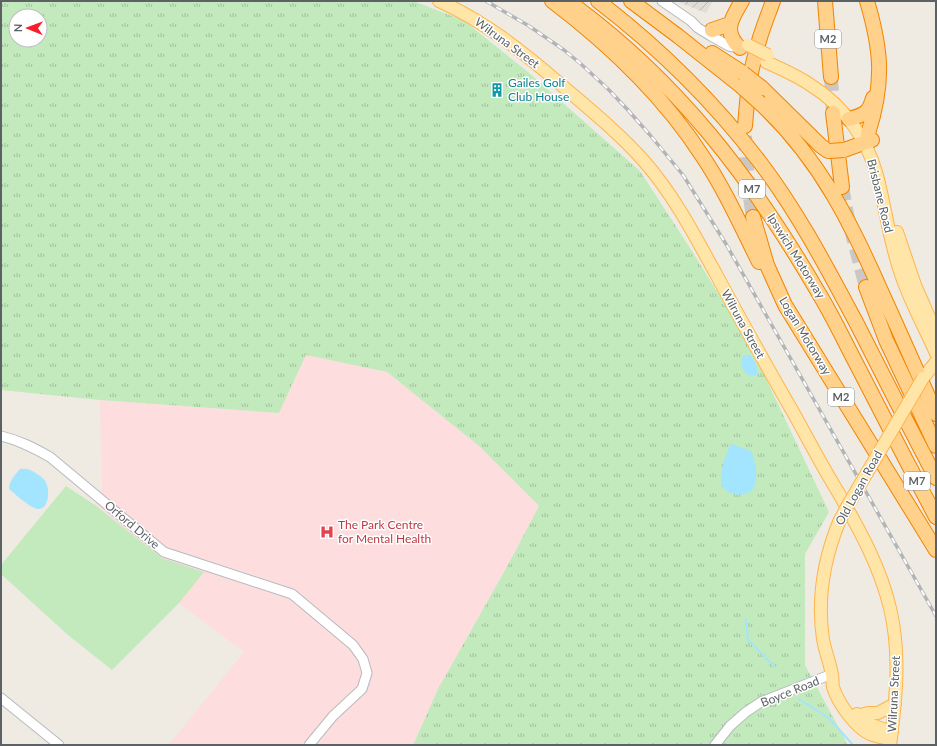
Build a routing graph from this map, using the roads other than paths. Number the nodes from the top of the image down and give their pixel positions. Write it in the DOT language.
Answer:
graph roads {
  1 [pos="438,1"];
  2 [pos="552,1"];
  3 [pos="568,1"];
  4 [pos="598,1"];
  5 [pos="631,1"];
  6 [pos="662,1"];
  7 [pos="742,1"];
  8 [pos="773,1"];
  9 [pos="825,1"];
  10 [pos="867,1"];
  11 [pos="691,21"];
  12 [pos="730,24"];
  13 [pos="712,30"];
  14 [pos="742,46"];
  15 [pos="831,77"];
  16 [pos="742,80"];
  17 [pos="878,91"];
  18 [pos="833,113"];
  19 [pos="853,118"];
  20 [pos="745,126"];
  21 [pos="868,139"];
  22 [pos="842,187"];
  23 [pos="753,217"];
  24 [pos="774,281"];
  25 [pos="866,287"];
  26 [pos="934,323"];
  27 [pos="936,333"];
  28 [pos="936,353"];
  29 [pos="936,362"];
  30 [pos="928,377"];
  31 [pos="936,414"];
  32 [pos="1,436"];
  33 [pos="936,446"];
  34 [pos="936,478"];
  35 [pos="936,517"];
  36 [pos="936,550"];
  37 [pos="832,674"];
  38 [pos="1,698"];
  39 [pos="895,704"];
  40 [pos="858,716"];
  41 [pos="891,738"];
  42 [pos="59,745"];
  43 [pos="309,745"];
  44 [pos="715,745"];
  1 -- 39 [label="main road, Wilruna Street"];
  2 -- 24 [label="highway"];
  3 -- 35 [label="highway, Ipswich Motorway / M7"];
  4 -- 34 [label="highway, Ipswich Motorway / M7"];
  5 -- 16 [label="highway"];
  6 -- 11 [label="street"];
  7 -- 12 [label="highway"];
  8 -- 20 [label="highway"];
  9 -- 15 [label="highway, M2"];
  10 -- 17 [label="highway"];
  11 -- 13 [label="street"];
  11 -- 14 [label="street"];
  12 -- 13 [label="highway"];
  12 -- 14 [label="highway"];
  13 -- 14 [label="street"];
  14 -- 19 [label="main road, Brisbane Road"];
  16 -- 21 [label="highway, bridge"];
  16 -- 31 [label="highway, bridge"];
  17 -- 19 [label="highway"];
  17 -- 21 [label="highway"];
  18 -- 22 [label="highway"];
  19 -- 21 [label="main road, Brisbane Road"];
  21 -- 26 [label="main road, Brisbane Road"];
  21 -- 28 [label="main road, Brisbane Road"];
  23 -- 24 [label="highway, Logan Motorway / M2"];
  24 -- 36 [label="highway, Logan Motorway / M2"];
  25 -- 33 [label="highway"];
  26 -- 27 [label="main road, Brisbane Road"];
  29 -- 30 [label="main road, Old Logan Road"];
  30 -- 37 [label="main road, Old Logan Road, bridge"];
  32 -- 43 [label="street, Orford Drive"];
  37 -- 40 [label="main road, Old Logan Road"];
  37 -- 41 [label="main road, Old Logan Road"];
  37 -- 44 [label="street, Boyce Road"];
  38 -- 42 [label="street"];
  39 -- 40 [label="main road"];
  39 -- 41 [label="main road, Wilruna Street"];
  40 -- 41 [label="main road, Old Logan Road"];
}
